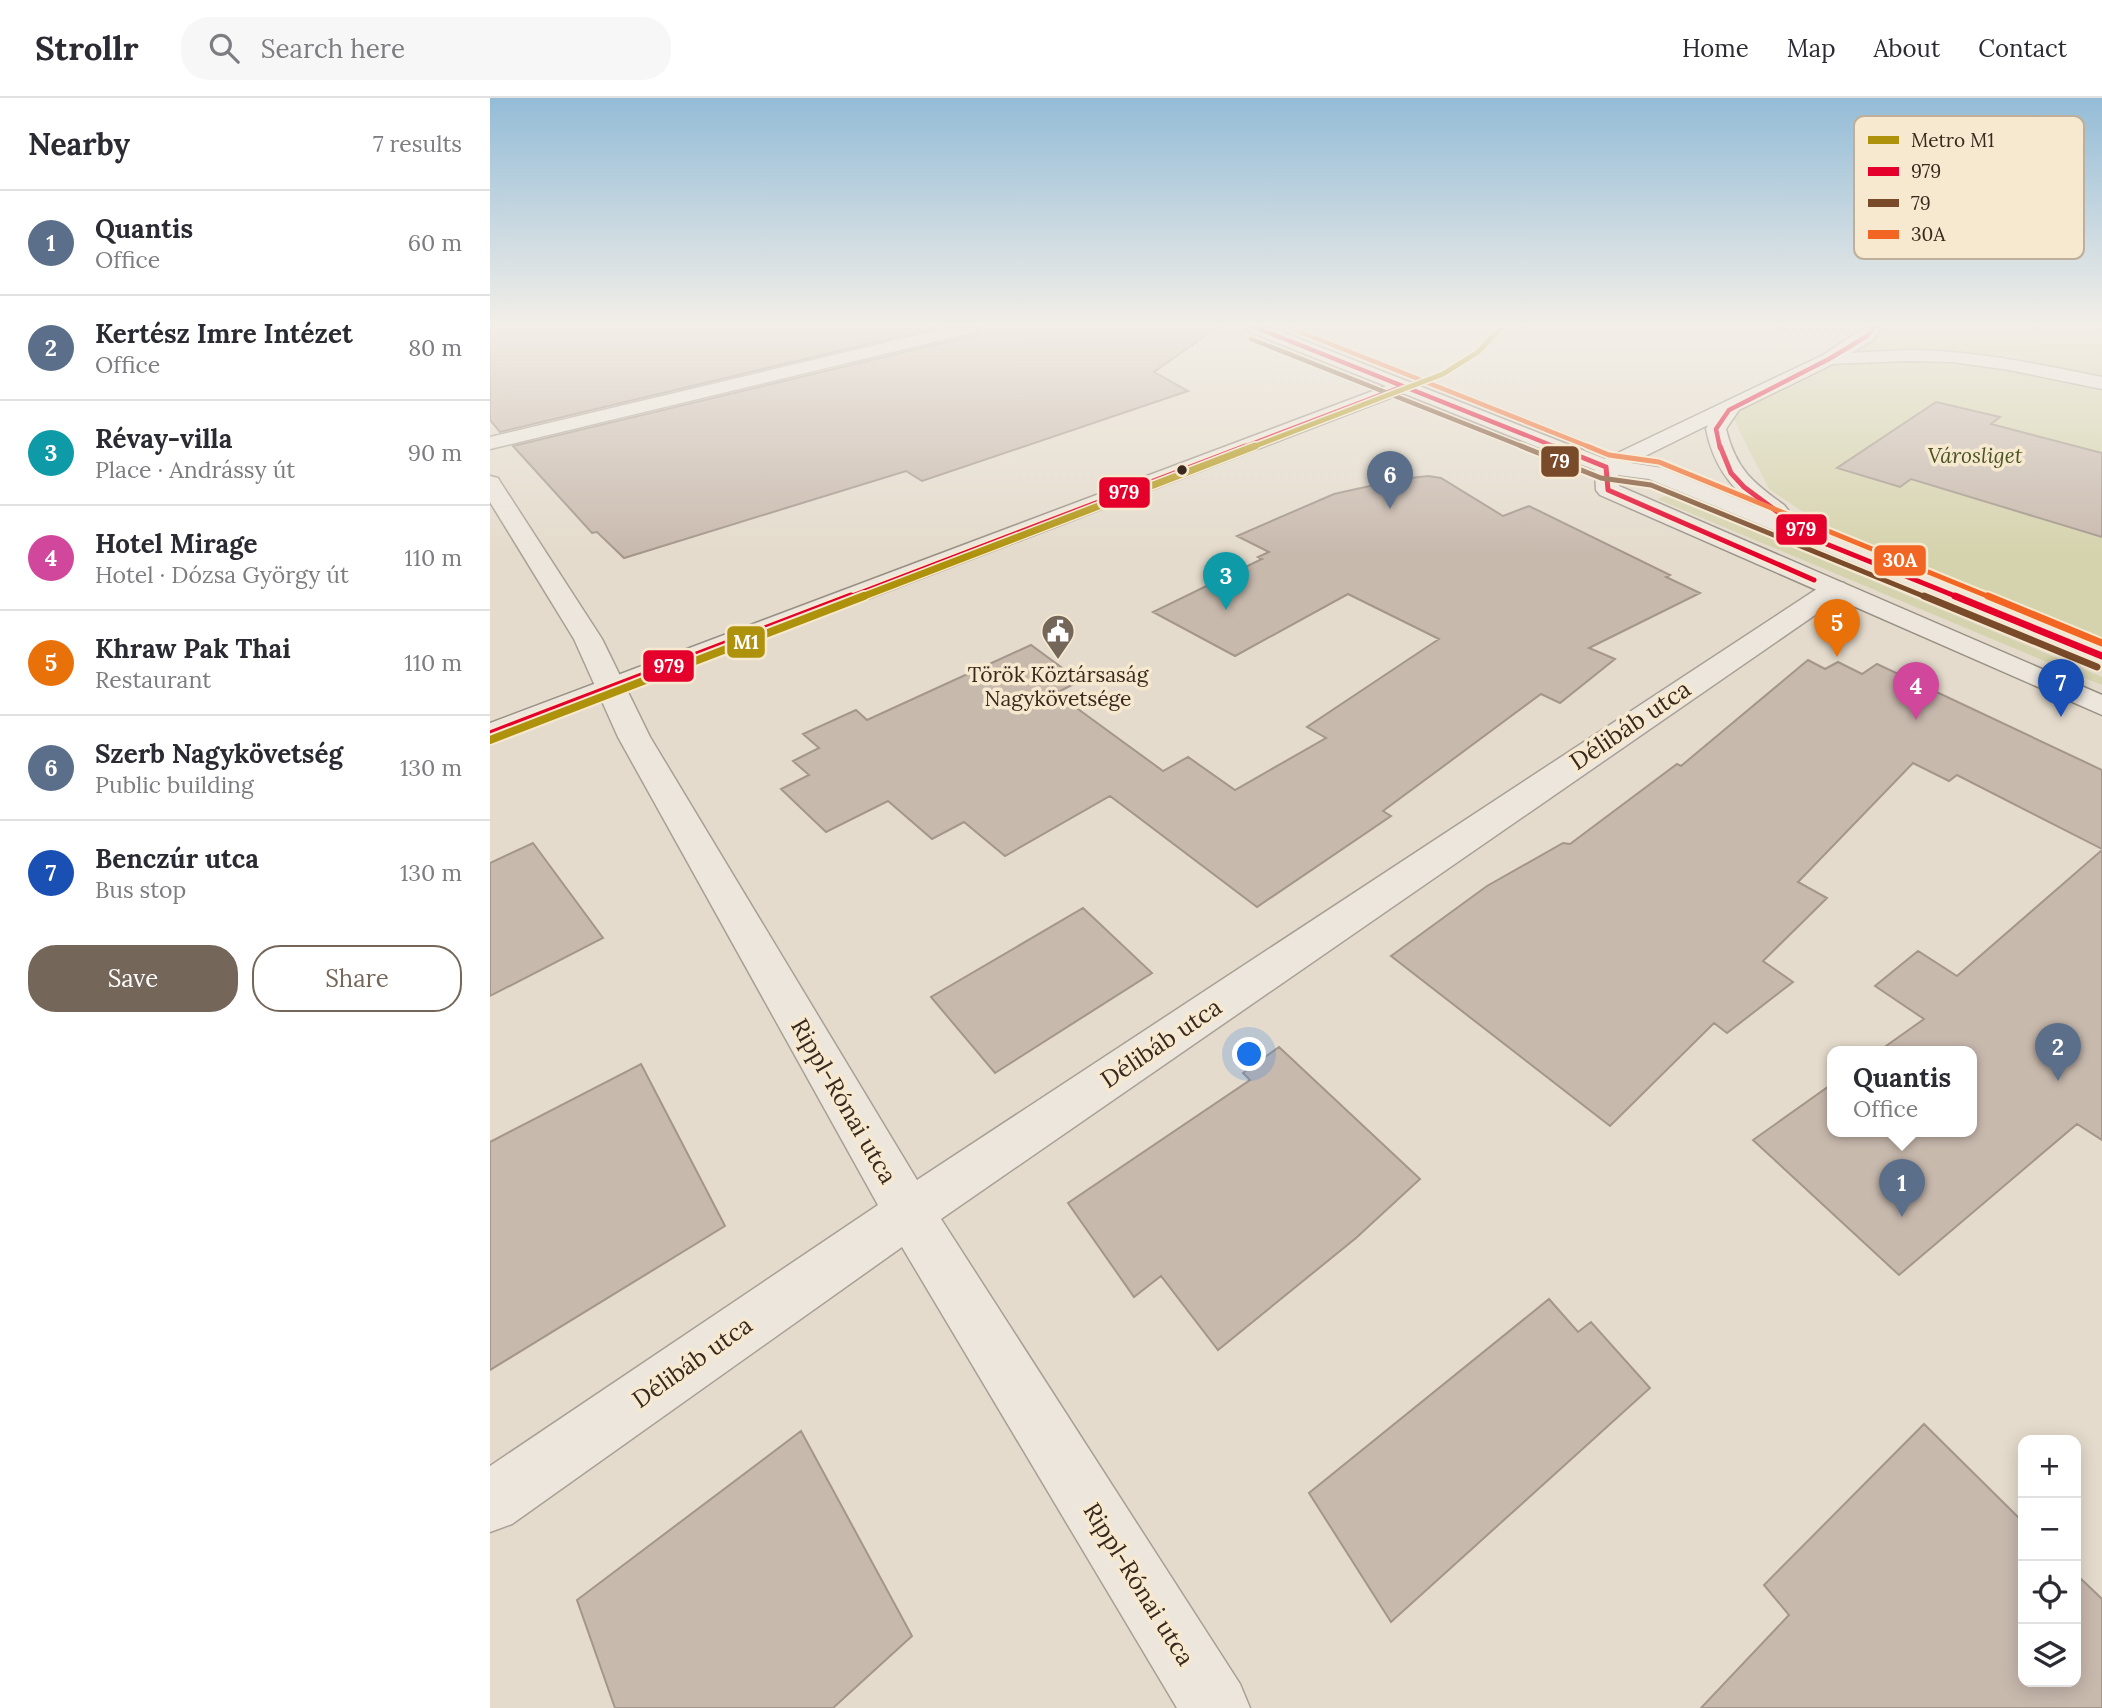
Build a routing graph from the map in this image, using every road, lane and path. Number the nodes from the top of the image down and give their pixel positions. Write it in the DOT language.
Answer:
graph roads {
  1 [pos="656,403"];
  2 [pos="1359,403"];
  3 [pos="1442,403"];
  4 [pos="1742,403"];
  5 [pos="1729,410"];
  6 [pos="490,443"];
  7 [pos="1606,467"];
  8 [pos="490,483"];
  9 [pos="1814,539"];
  10 [pos="1835,589"];
  11 [pos="2102,656"];
  12 [pos="611,688"];
  13 [pos="2102,706"];
  14 [pos="490,734"];
  15 [pos="909,1213"];
  16 [pos="490,1502"];
  17 [pos="1216,1708"];
  1 -- 6 [label="street"];
  2 -- 12 [label="street"];
  3 -- 7 [label="street"];
  4 -- 5 [label="street"];
  5 -- 7 [label="street"];
  5 -- 9 [label="street"];
  7 -- 9 [label="street"];
  7 -- 10 [label="street"];
  8 -- 12 [label="street, Rippl-Rónai utca"];
  9 -- 11 [label="street"];
  10 -- 13 [label="street"];
  10 -- 15 [label="street, Délibáb utca"];
  12 -- 14 [label="street"];
  12 -- 15 [label="street, Rippl-Rónai utca"];
  15 -- 16 [label="street, Délibáb utca"];
  15 -- 17 [label="street, Rippl-Rónai utca"];
}
